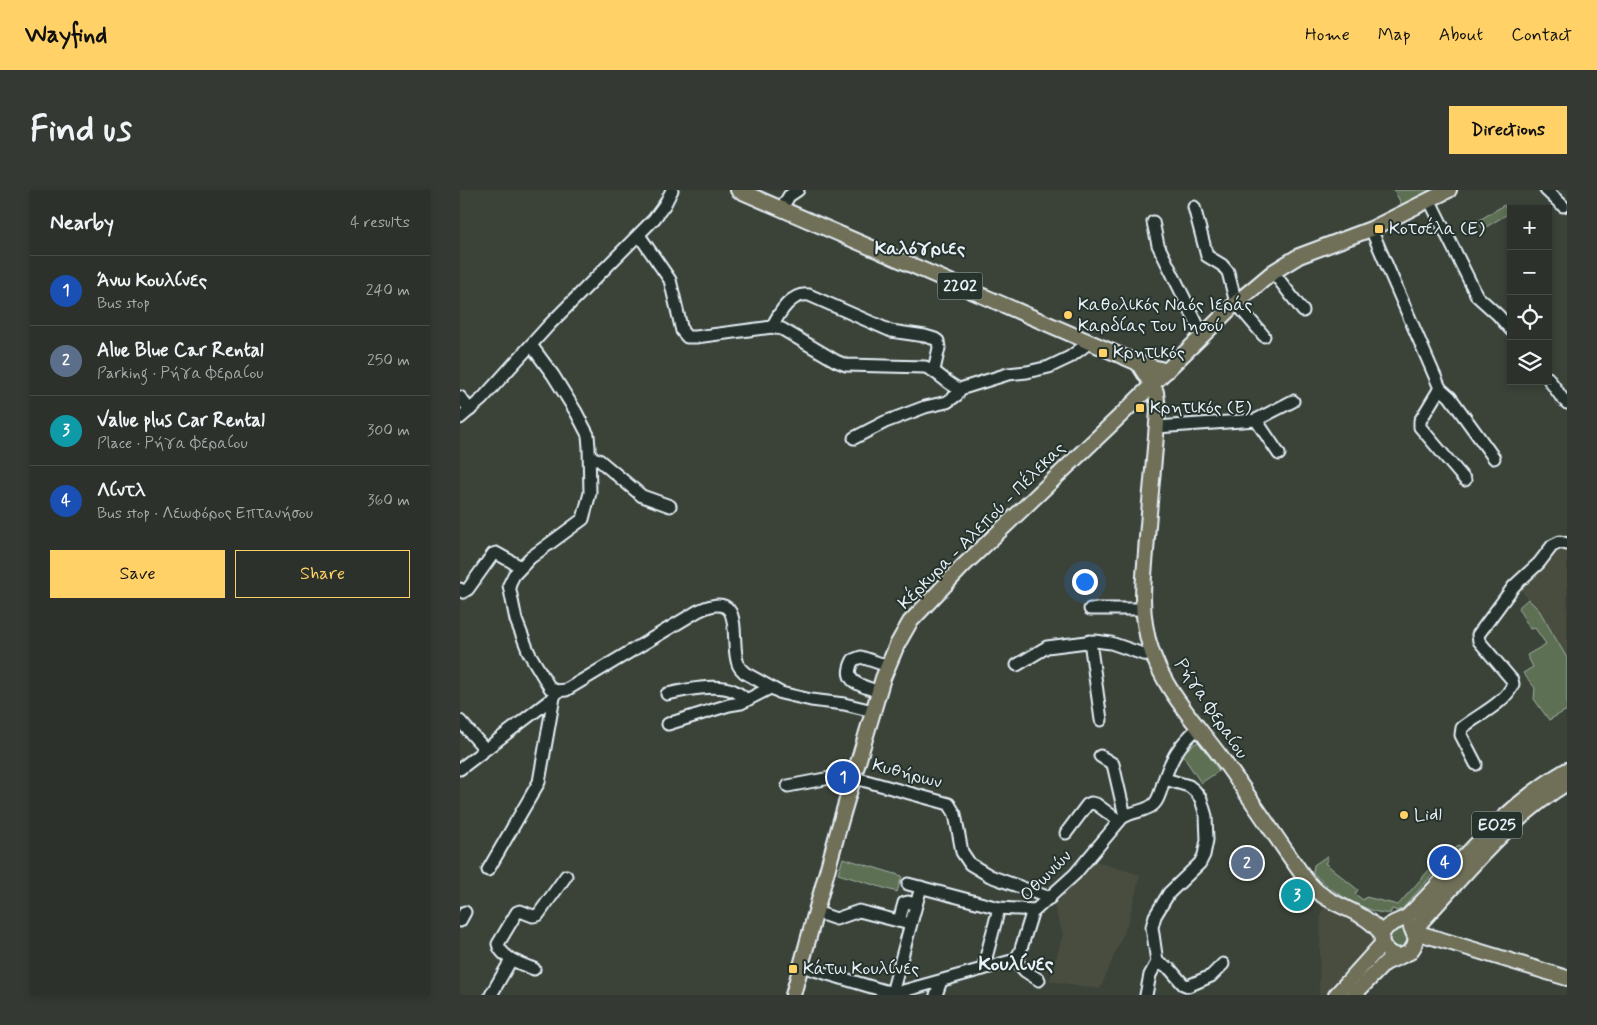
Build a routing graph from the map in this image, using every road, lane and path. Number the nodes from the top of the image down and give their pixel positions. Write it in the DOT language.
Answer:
graph roads {
  1 [pos="672,190"];
  2 [pos="738,190"];
  3 [pos="798,190"];
  4 [pos="1449,190"];
  5 [pos="1546,190"];
  6 [pos="1430,201"];
  7 [pos="1563,206"];
  8 [pos="782,208"];
  9 [pos="1194,208"];
  10 [pos="1153,222"];
  11 [pos="1371,229"];
  12 [pos="639,234"];
  13 [pos="1273,272"];
  14 [pos="1236,303"];
  15 [pos="1303,311"];
  16 [pos="1507,325"];
  17 [pos="772,326"];
  18 [pos="1203,336"];
  19 [pos="1264,336"];
  20 [pos="1090,342"];
  21 [pos="531,346"];
  22 [pos="1138,363"];
  23 [pos="934,370"];
  24 [pos="1167,371"];
  25 [pos="1552,384"];
  26 [pos="1152,385"];
  27 [pos="1440,388"];
  28 [pos="960,389"];
  29 [pos="460,397"];
  30 [pos="1293,401"];
  31 [pos="1567,403"];
  32 [pos="470,410"];
  33 [pos="460,418"];
  34 [pos="1256,420"];
  35 [pos="1156,427"];
  36 [pos="854,438"];
  37 [pos="1279,454"];
  38 [pos="590,457"];
  39 [pos="1494,458"];
  40 [pos="1465,480"];
  41 [pos="670,506"];
  42 [pos="1567,544"];
  43 [pos="521,567"];
  44 [pos="460,589"];
  45 [pos="1090,609"];
  46 [pos="1143,609"];
  47 [pos="1090,641"];
  48 [pos="1154,655"];
  49 [pos="1017,665"];
  50 [pos="888,666"];
  51 [pos="770,688"];
  52 [pos="878,692"];
  53 [pos="555,694"];
  54 [pos="667,694"];
  55 [pos="747,700"];
  56 [pos="873,711"];
  57 [pos="1101,720"];
  58 [pos="668,724"];
  59 [pos="462,726"];
  60 [pos="1197,729"];
  61 [pos="485,749"];
  62 [pos="1100,756"];
  63 [pos="1476,764"];
  64 [pos="460,768"];
  65 [pos="1567,770"];
  66 [pos="854,777"];
  67 [pos="1165,778"];
  68 [pos="1567,783"];
  69 [pos="788,786"];
  70 [pos="1122,818"];
  71 [pos="1066,833"];
  72 [pos="488,870"];
  73 [pos="566,876"];
  74 [pos="908,884"];
  75 [pos="921,887"];
  76 [pos="1050,898"];
  77 [pos="916,904"];
  78 [pos="999,908"];
  79 [pos="1035,910"];
  80 [pos="816,912"];
  81 [pos="1360,914"];
  82 [pos="899,921"];
  83 [pos="1398,922"];
  84 [pos="910,924"];
  85 [pos="1414,938"];
  86 [pos="1382,940"];
  87 [pos="1401,956"];
  88 [pos="511,960"];
  89 [pos="1015,960"];
  90 [pos="1157,962"];
  91 [pos="1223,964"];
  92 [pos="801,966"];
  93 [pos="983,969"];
  94 [pos="534,970"];
  95 [pos="1567,978"];
  96 [pos="1039,980"];
  97 [pos="941,981"];
  98 [pos="888,993"];
  99 [pos="491,995"];
  100 [pos="794,995"];
  101 [pos="936,995"];
  102 [pos="1146,995"];
  103 [pos="1336,995"];
  104 [pos="1354,995"];
  1 -- 12 [label="street"];
  2 -- 8 [label="main road, 2202"];
  3 -- 8 [label="street"];
  4 -- 6 [label="main road, Κέρκυρα - Αλεπού - Πέλεκας"];
  5 -- 7 [label="street"];
  6 -- 11 [label="main road, Κέρκυρα - Αλεπού - Πέλεκας"];
  6 -- 16 [label="street"];
  8 -- 20 [label="main road, 2202"];
  9 -- 14 [label="street"];
  10 -- 18 [label="street"];
  11 -- 13 [label="main road, Κέρκυρα - Αλεπού - Πέλεκας"];
  11 -- 27 [label="street"];
  12 -- 17 [label="street"];
  12 -- 21 [label="street"];
  13 -- 14 [label="main road, Κέρκυρα - Αλεπού - Πέλεκας"];
  13 -- 15 [label="street"];
  14 -- 18 [label="main road, Κέρκυρα - Αλεπού - Πέλεκας"];
  14 -- 19 [label="street"];
  17 -- 23 [label="street"];
  17 -- 23 [label="street"];
  18 -- 24 [label="main road, Κέρκυρα - Αλεπού - Πέλεκας"];
  20 -- 22 [label="main road, 2202"];
  20 -- 28 [label="street"];
  21 -- 32 [label="street"];
  21 -- 38 [label="street"];
  22 -- 24 [label="main road, 2202"];
  22 -- 26 [label="main road"];
  23 -- 28 [label="street"];
  24 -- 26 [label="main road, Κέρκυρα - Αλεπού - Πέλεκας"];
  25 -- 31 [label="street"];
  26 -- 35 [label="main road, Ρήγα Φεραίου"];
  26 -- 50 [label="main road, Κέρκυρα - Αλεπού - Πέλεκας"];
  27 -- 39 [label="street"];
  27 -- 40 [label="street"];
  28 -- 36 [label="street"];
  29 -- 32 [label="street"];
  30 -- 34 [label="street"];
  32 -- 33 [label="street"];
  34 -- 35 [label="street"];
  34 -- 37 [label="street"];
  35 -- 46 [label="main road, Ρήγα Φεραίου"];
  38 -- 41 [label="street"];
  38 -- 43 [label="street"];
  42 -- 63 [label="street"];
  43 -- 44 [label="street"];
  43 -- 53 [label="street"];
  45 -- 46 [label="street"];
  46 -- 48 [label="main road, Ρήγα Φεραίου"];
  47 -- 48 [label="street"];
  47 -- 49 [label="street"];
  47 -- 57 [label="street"];
  48 -- 60 [label="main road, Ρήγα Φεραίου"];
  50 -- 52 [label="main road, Κέρκυρα - Αλεπού - Πέλεκας"];
  50 -- 52 [label="street"];
  51 -- 53 [label="street"];
  51 -- 55 [label="street"];
  51 -- 56 [label="street"];
  52 -- 56 [label="main road, Κέρκυρα - Αλεπού - Πέλεκας"];
  53 -- 61 [label="street"];
  53 -- 72 [label="street"];
  54 -- 55 [label="street"];
  55 -- 58 [label="street"];
  56 -- 66 [label="main road, Κέρκυρα - Αλεπού - Πέλεκας"];
  59 -- 61 [label="street"];
  60 -- 67 [label="street, Οθωνών"];
  60 -- 81 [label="main road, Ρήγα Φεραίου"];
  61 -- 64 [label="street"];
  62 -- 70 [label="street"];
  65 -- 83 [label="main road, ΕΟ25"];
  66 -- 69 [label="street"];
  66 -- 76 [label="street, Κυθήρων"];
  66 -- 80 [label="main road, Κέρκυρα - Αλεπού - Πέλεκας"];
  67 -- 70 [label="street, Οθωνών"];
  67 -- 90 [label="street"];
  68 -- 85 [label="main road, ΕΟ25"];
  70 -- 71 [label="street"];
  70 -- 76 [label="street, Οθωνών"];
  73 -- 88 [label="street"];
  74 -- 75 [label="street"];
  75 -- 77 [label="street"];
  75 -- 78 [label="street"];
  76 -- 79 [label="street, Οθωνών"];
  77 -- 82 [label="street"];
  77 -- 84 [label="street"];
  78 -- 79 [label="street"];
  78 -- 93 [label="street"];
  79 -- 89 [label="street, Οθωνών"];
  80 -- 82 [label="street"];
  80 -- 92 [label="main road, Κέρκυρα - Αλεπού - Πέλεκας"];
  81 -- 83 [label="main road, Ρήγα Φεραίου"];
  81 -- 86 [label="main road, Ρήγα Φεραίου"];
  82 -- 84 [label="street"];
  83 -- 85 [label="main road"];
  83 -- 86 [label="main road, ΕΟ25"];
  84 -- 98 [label="street"];
  85 -- 87 [label="main road, ΕΟ25"];
  85 -- 95 [label="main road"];
  86 -- 87 [label="main road"];
  86 -- 103 [label="main road, ΕΟ25"];
  87 -- 104 [label="main road, ΕΟ25"];
  88 -- 94 [label="street"];
  88 -- 99 [label="street"];
  89 -- 93 [label="street"];
  89 -- 96 [label="street"];
  90 -- 91 [label="street"];
  90 -- 102 [label="street"];
  92 -- 98 [label="street"];
  92 -- 100 [label="main road, Κέρκυρα - Αλεπού - Πέλεκας"];
  93 -- 97 [label="street"];
  97 -- 98 [label="street"];
  97 -- 101 [label="street"];
}
